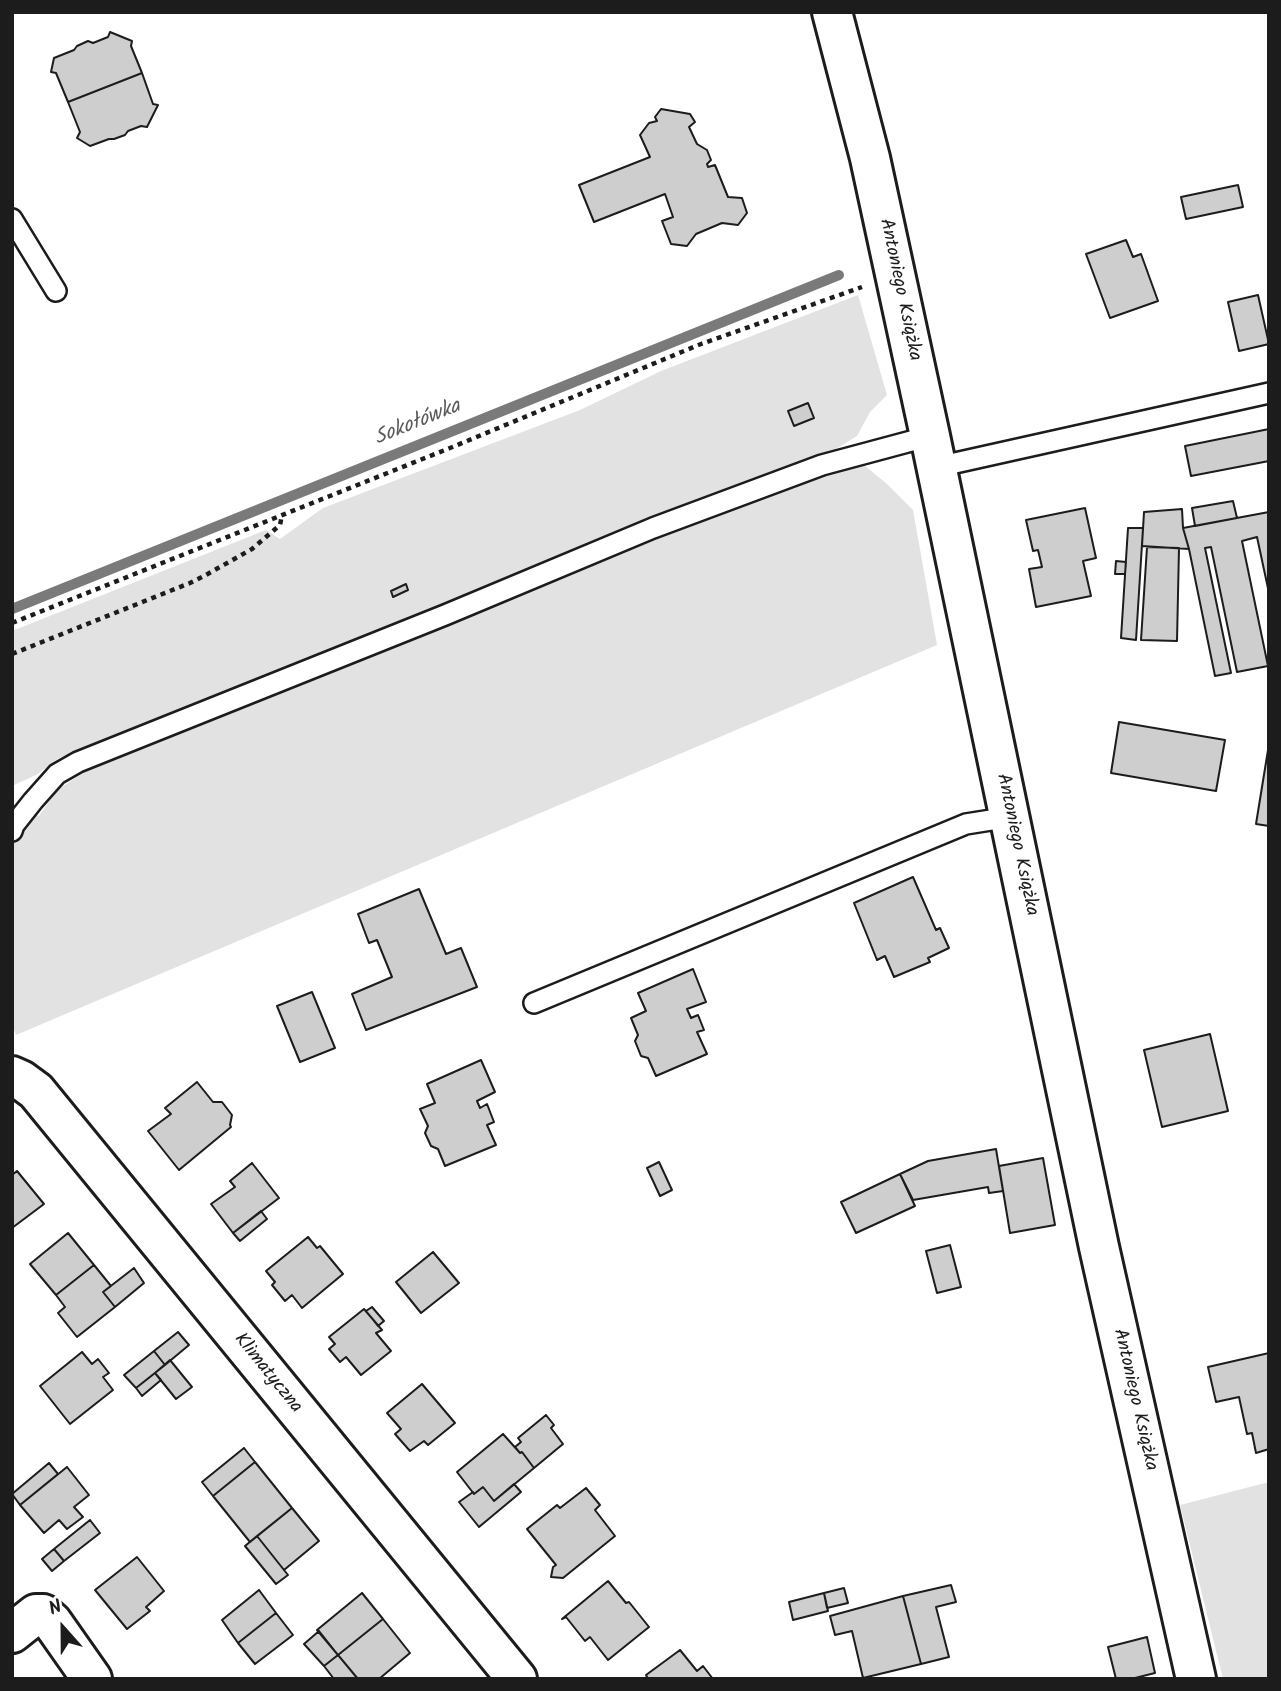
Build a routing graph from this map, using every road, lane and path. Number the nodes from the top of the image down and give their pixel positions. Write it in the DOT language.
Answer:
graph roads {
  1 [pos="832,12"];
  2 [pos="12,219"];
  3 [pos="896,275"];
  4 [pos="57,291"];
  5 [pos="1269,393"];
  6 [pos="934,451"];
  7 [pos="282,515"];
  8 [pos="12,623"];
  9 [pos="12,654"];
  10 [pos="1010,817"];
  11 [pos="12,831"];
  12 [pos="534,1003"];
  13 [pos="12,1076"];
  14 [pos="12,1633"];
  15 [pos="92,1679"];
  16 [pos="517,1679"];
  17 [pos="1196,1679"];
  1 -- 3 [label="street, Antoniego Książka"];
  2 -- 4 [label="lane"];
  3 -- 6 [label="street, Antoniego Książka"];
  3 -- 7 [label="path"];
  5 -- 6 [label="lane"];
  6 -- 10 [label="street, Antoniego Książka"];
  6 -- 11 [label="lane"];
  7 -- 8 [label="path"];
  7 -- 9 [label="path"];
  10 -- 12 [label="lane"];
  10 -- 17 [label="street, Antoniego Książka"];
  13 -- 16 [label="street, Klimatyczna"];
  14 -- 15 [label="street"];
}
